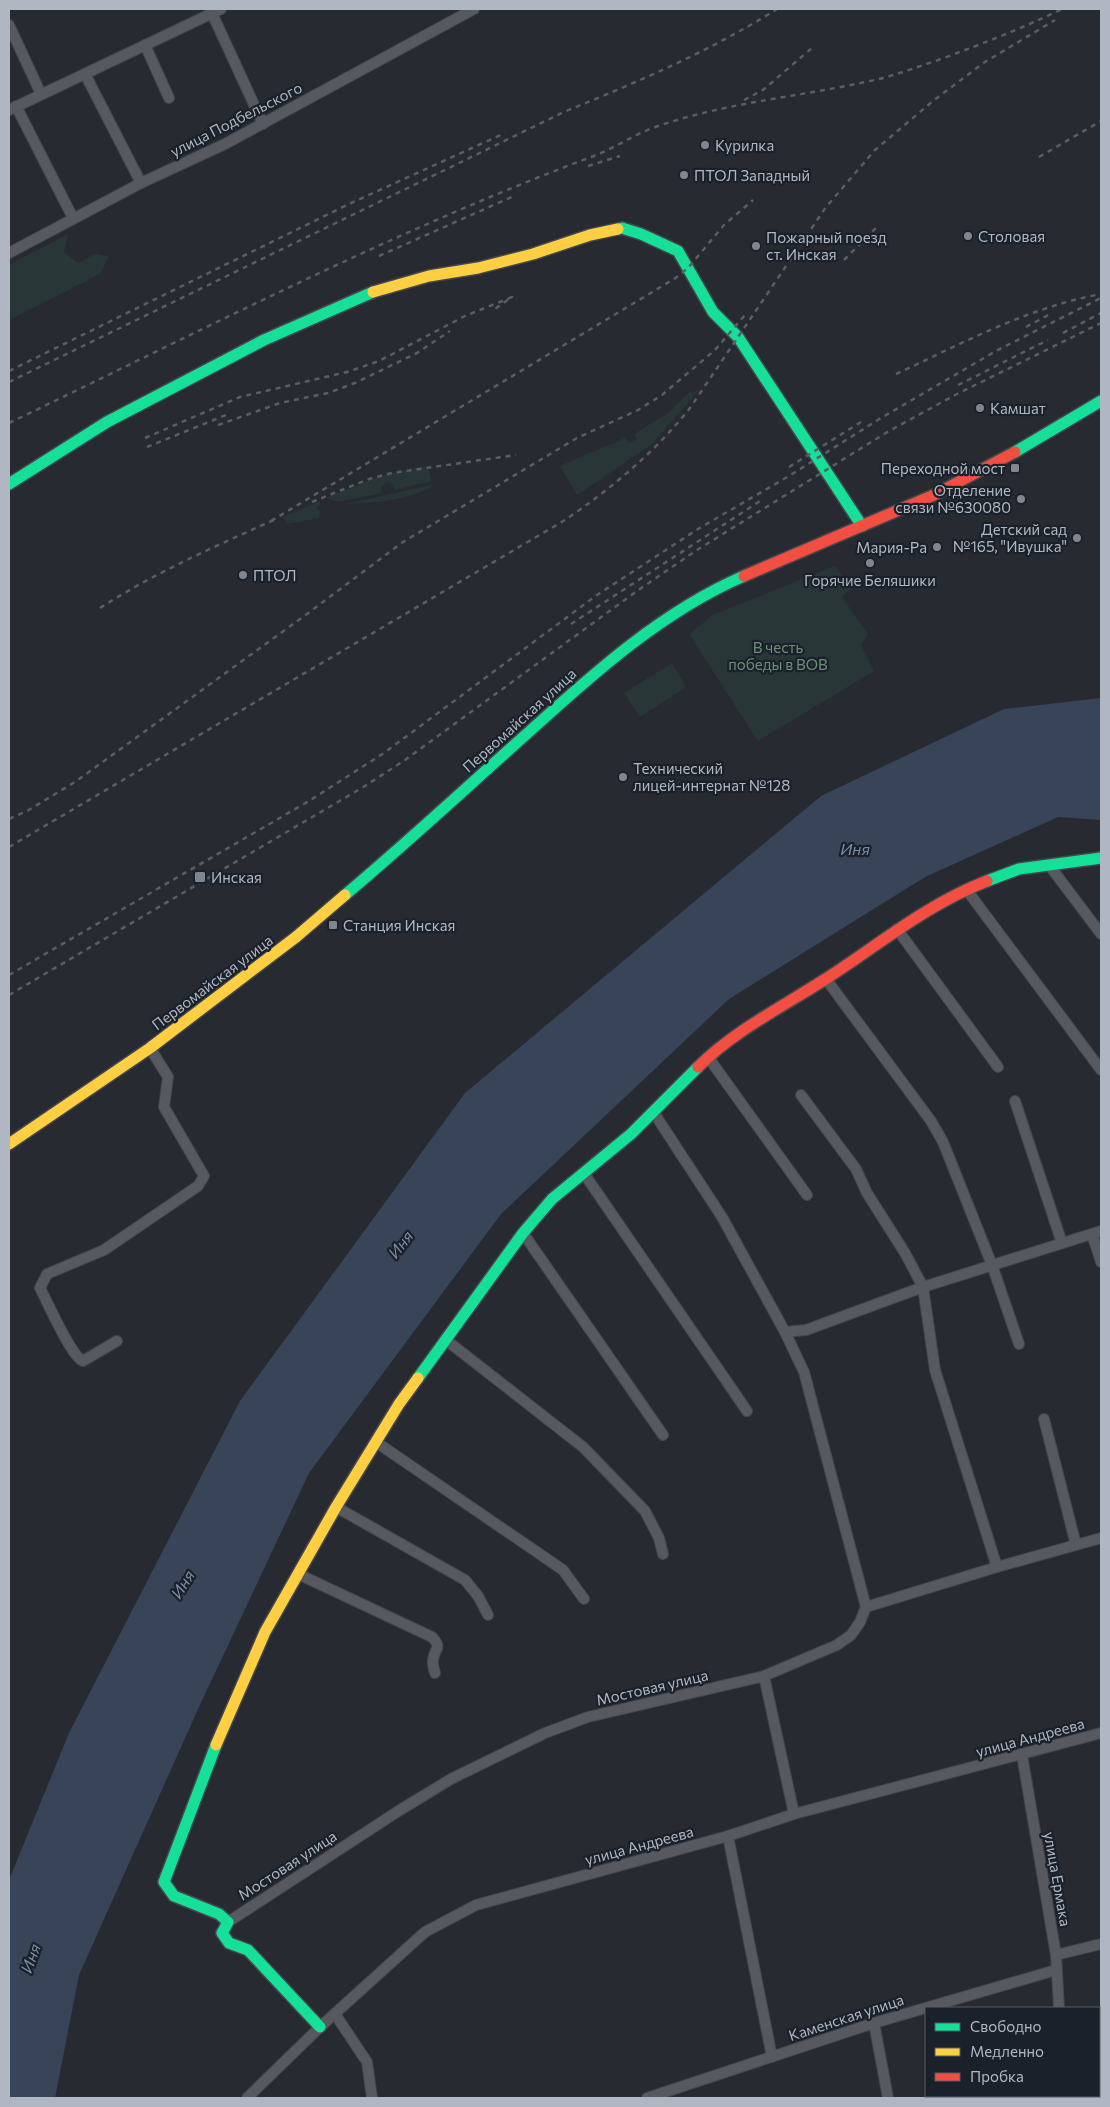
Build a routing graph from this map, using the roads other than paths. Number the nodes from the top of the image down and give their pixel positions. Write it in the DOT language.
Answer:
graph roads {
  1 [pos="474,9"];
  2 [pos="214,10"];
  3 [pos="9,25"];
  4 [pos="145,45"];
  5 [pos="85,74"];
  6 [pos="41,94"];
  7 [pos="169,98"];
  8 [pos="12,108"];
  9 [pos="263,124"];
  10 [pos="141,183"];
  11 [pos="73,218"];
  12 [pos="9,253"];
  13 [pos="1101,401"];
  14 [pos="9,484"];
  15 [pos="862,526"];
  16 [pos="1101,858"];
  17 [pos="1048,865"];
  18 [pos="966,889"];
  19 [pos="896,929"];
  20 [pos="1101,934"];
  21 [pos="826,979"];
  22 [pos="150,1048"];
  23 [pos="708,1057"];
  24 [pos="998,1067"];
  25 [pos="1101,1070"];
  26 [pos="801,1095"];
  27 [pos="1015,1101"];
  28 [pos="654,1112"];
  29 [pos="9,1144"];
  30 [pos="585,1175"];
  31 [pos="807,1195"];
  32 [pos="1096,1232"];
  33 [pos="523,1233"];
  34 [pos="1062,1243"];
  35 [pos="1101,1262"];
  36 [pos="992,1265"];
  37 [pos="923,1287"];
  38 [pos="785,1332"];
  39 [pos="446,1340"];
  40 [pos="117,1341"];
  41 [pos="1019,1344"];
  42 [pos="747,1411"];
  43 [pos="1044,1419"];
  44 [pos="663,1435"];
  45 [pos="376,1442"];
  46 [pos="336,1507"];
  47 [pos="1101,1538"];
  48 [pos="1076,1545"];
  49 [pos="664,1554"];
  50 [pos="997,1567"];
  51 [pos="298,1574"];
  52 [pos="584,1599"];
  53 [pos="866,1607"];
  54 [pos="488,1615"];
  55 [pos="435,1673"];
  56 [pos="764,1676"];
  57 [pos="1101,1733"];
  58 [pos="1022,1755"];
  59 [pos="794,1814"];
  60 [pos="728,1836"];
  61 [pos="228,1922"];
  62 [pos="1101,1944"];
  63 [pos="1056,1955"];
  64 [pos="1056,1970"];
  65 [pos="929,2007"];
  66 [pos="1059,2007"];
  67 [pos="925,2008"];
  68 [pos="335,2014"];
  69 [pos="874,2023"];
  70 [pos="320,2027"];
  71 [pos="772,2057"];
  72 [pos="247,2098"];
  73 [pos="372,2098"];
  74 [pos="647,2098"];
  75 [pos="888,2098"];
  1 -- 9 [label="street, улица Подбельского"];
  2 -- 4 [label="street"];
  2 -- 9 [label="street"];
  3 -- 6 [label="street"];
  4 -- 5 [label="street"];
  4 -- 7 [label="street"];
  5 -- 6 [label="street"];
  5 -- 10 [label="street"];
  6 -- 8 [label="street"];
  8 -- 11 [label="street"];
  9 -- 10 [label="street, улица Подбельского"];
  10 -- 11 [label="street, улица Подбельского"];
  11 -- 12 [label="street, улица Подбельского"];
  13 -- 15 [label="street, Первомайская улица"];
  14 -- 15 [label="street"];
  15 -- 22 [label="street, Первомайская улица"];
  16 -- 17 [label="street"];
  17 -- 18 [label="street"];
  17 -- 20 [label="street"];
  18 -- 19 [label="street"];
  18 -- 25 [label="street"];
  19 -- 21 [label="street"];
  19 -- 24 [label="street"];
  21 -- 23 [label="street"];
  21 -- 36 [label="street"];
  22 -- 29 [label="street, Первомайская улица"];
  22 -- 40 [label="street"];
  23 -- 28 [label="street"];
  23 -- 31 [label="street"];
  26 -- 37 [label="street"];
  27 -- 34 [label="street"];
  28 -- 30 [label="street"];
  28 -- 38 [label="street"];
  30 -- 33 [label="street"];
  30 -- 42 [label="street"];
  32 -- 34 [label="street"];
  32 -- 35 [label="street"];
  33 -- 39 [label="street"];
  33 -- 44 [label="street"];
  34 -- 36 [label="street"];
  36 -- 37 [label="street"];
  36 -- 41 [label="street"];
  37 -- 38 [label="street"];
  37 -- 50 [label="street"];
  38 -- 53 [label="street"];
  39 -- 45 [label="street"];
  39 -- 49 [label="street"];
  43 -- 48 [label="street"];
  45 -- 46 [label="street"];
  45 -- 52 [label="street"];
  46 -- 51 [label="street"];
  46 -- 54 [label="street"];
  47 -- 48 [label="street"];
  48 -- 50 [label="street"];
  50 -- 53 [label="street"];
  51 -- 55 [label="street"];
  51 -- 61 [label="street"];
  53 -- 56 [label="street, Мостовая улица"];
  56 -- 59 [label="street"];
  56 -- 61 [label="street, Мостовая улица"];
  57 -- 58 [label="street, улица Андреева"];
  58 -- 59 [label="street, улица Андреева"];
  58 -- 63 [label="street, улица Ермака"];
  59 -- 60 [label="street, улица Андреева"];
  60 -- 68 [label="street, улица Андреева"];
  60 -- 71 [label="street"];
  61 -- 70 [label="street"];
  62 -- 63 [label="street"];
  63 -- 64 [label="street, улица Ермака"];
  64 -- 65 [label="street, Каменская улица"];
  64 -- 66 [label="street, улица Ермака"];
  67 -- 69 [label="street, Каменская улица"];
  68 -- 70 [label="street, улица Андреева"];
  68 -- 73 [label="street"];
  69 -- 71 [label="street, Каменская улица"];
  69 -- 75 [label="street"];
  70 -- 72 [label="street, улица Андреева"];
  71 -- 74 [label="street, Каменская улица"];
}
